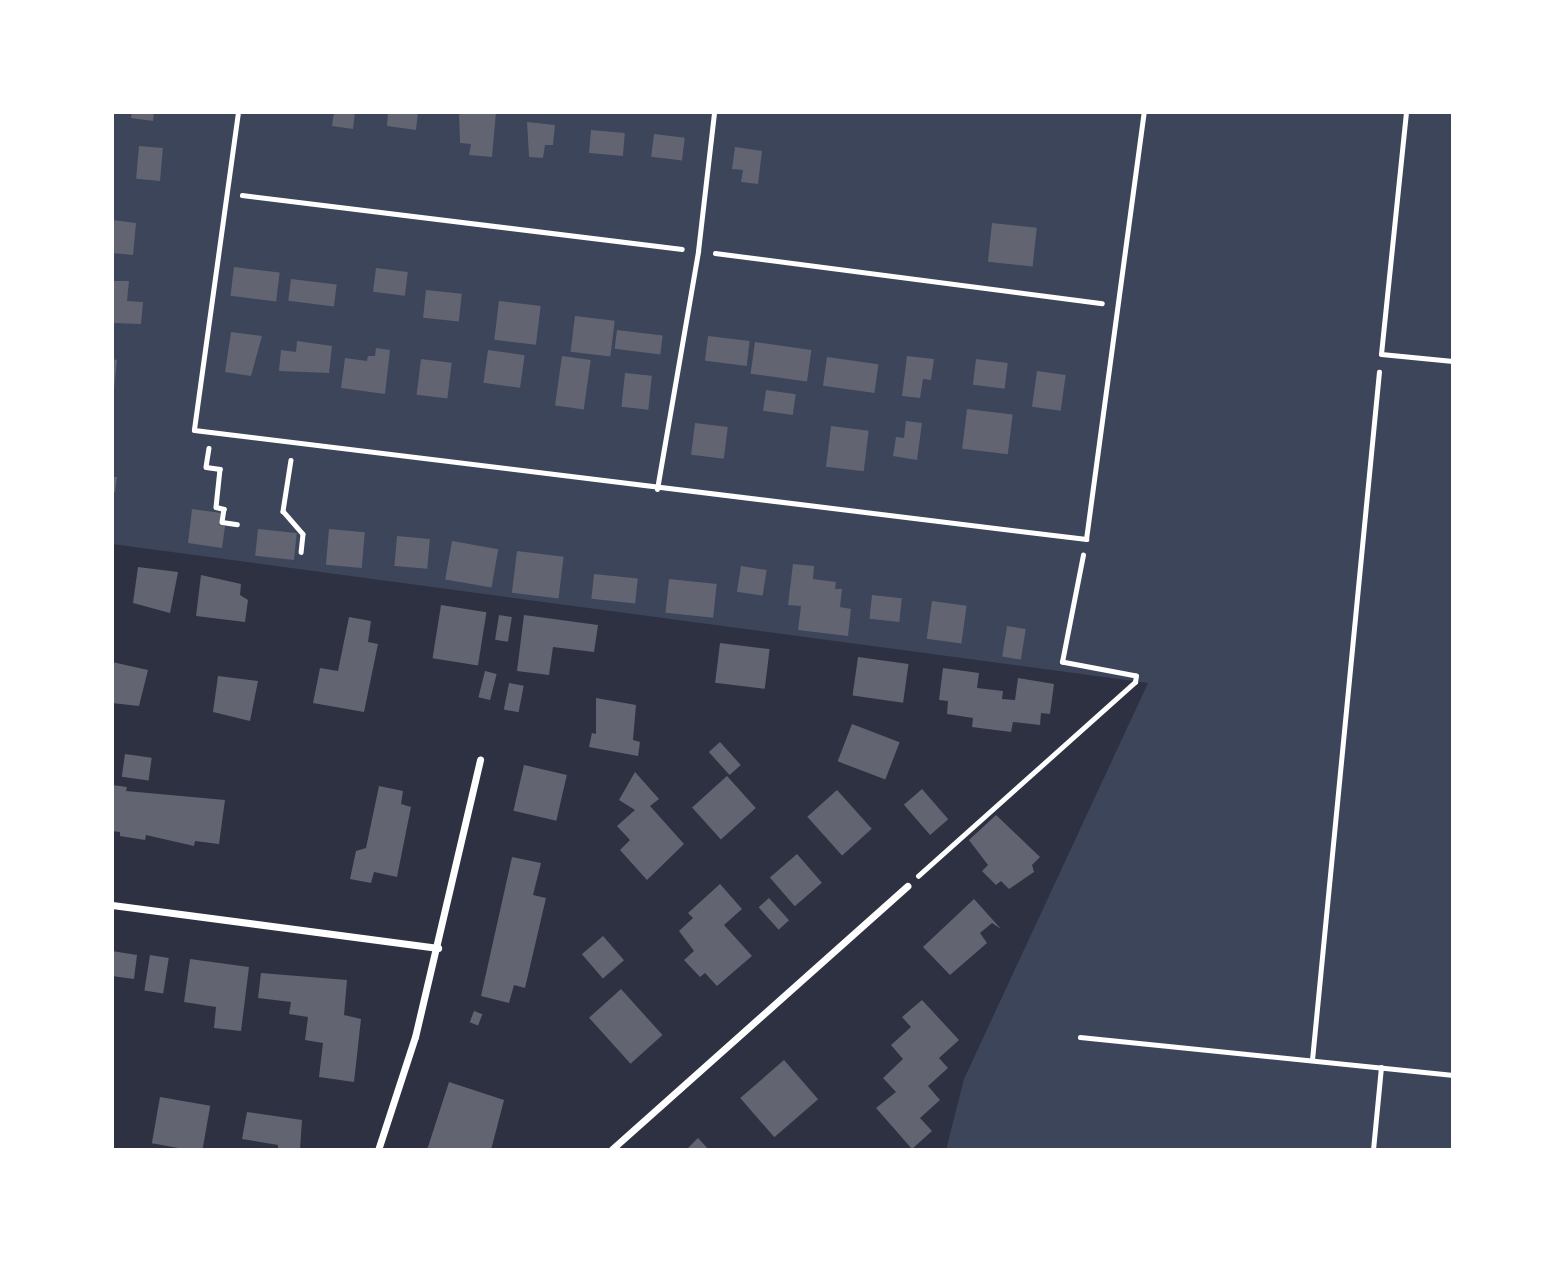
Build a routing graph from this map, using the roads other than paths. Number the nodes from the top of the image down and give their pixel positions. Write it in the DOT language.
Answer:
graph roads {
  1 [pos="239,112"];
  2 [pos="714,112"];
  3 [pos="1144,112"];
  4 [pos="1406,112"];
  5 [pos="1453,361"];
  6 [pos="657,489"];
  7 [pos="480,759"];
  8 [pos="907,886"];
  9 [pos="112,905"];
  10 [pos="438,948"];
  11 [pos="378,1150"];
  12 [pos="611,1150"];
  1 -- 6 [label="lane"];
  2 -- 6 [label="lane"];
  3 -- 6 [label="lane"];
  4 -- 5 [label="lane"];
  7 -- 10 [label="street"];
  8 -- 12 [label="street"];
  9 -- 10 [label="street"];
  10 -- 11 [label="street"];
}
